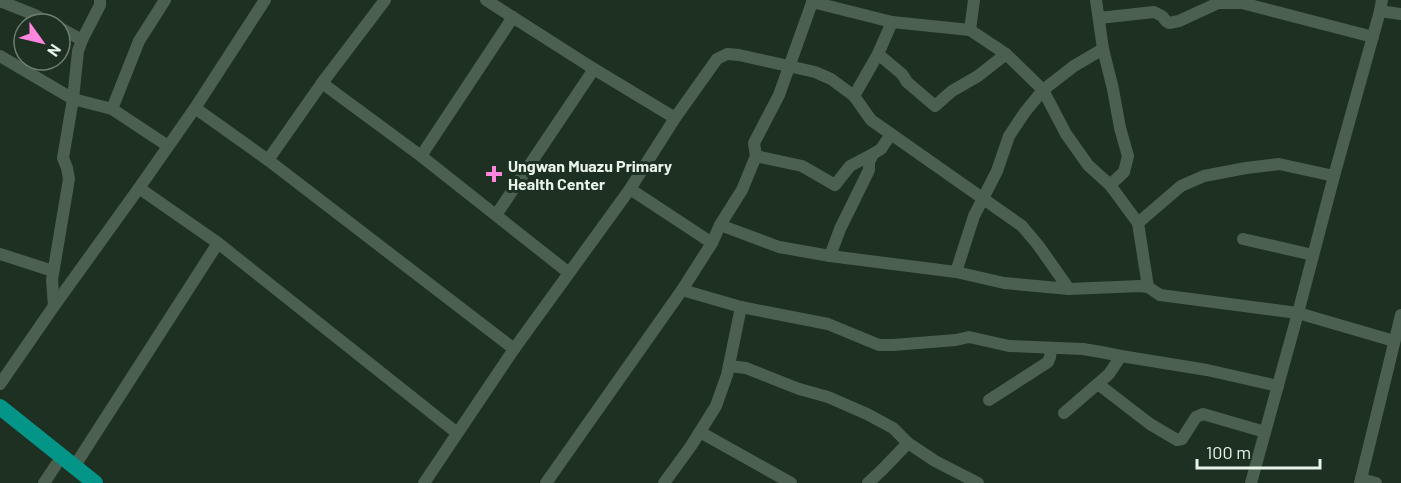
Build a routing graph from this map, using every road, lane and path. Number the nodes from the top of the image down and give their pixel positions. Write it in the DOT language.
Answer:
graph roads {
  1 [pos="100,0"];
  2 [pos="165,0"];
  3 [pos="265,0"];
  4 [pos="385,0"];
  5 [pos="486,0"];
  6 [pos="974,0"];
  7 [pos="1096,0"];
  8 [pos="0,1"];
  9 [pos="813,1"];
  10 [pos="1381,6"];
  11 [pos="28,12"];
  12 [pos="1401,14"];
  13 [pos="513,17"];
  14 [pos="1100,18"];
  15 [pos="892,22"];
  16 [pos="970,30"];
  17 [pos="72,35"];
  18 [pos="1373,37"];
  19 [pos="82,40"];
  20 [pos="1103,49"];
  21 [pos="878,54"];
  22 [pos="1005,54"];
  23 [pos="0,56"];
  24 [pos="788,66"];
  25 [pos="594,69"];
  26 [pos="322,83"];
  27 [pos="1043,90"];
  28 [pos="854,96"];
  29 [pos="73,99"];
  30 [pos="195,108"];
  31 [pos="112,109"];
  32 [pos="675,118"];
  33 [pos="891,134"];
  34 [pos="168,146"];
  35 [pos="873,154"];
  36 [pos="421,156"];
  37 [pos="756,156"];
  38 [pos="268,160"];
  39 [pos="1334,176"];
  40 [pos="1110,185"];
  41 [pos="139,189"];
  42 [pos="630,189"];
  43 [pos="982,198"];
  44 [pos="496,215"];
  45 [pos="1138,223"];
  46 [pos="720,225"];
  47 [pos="1243,239"];
  48 [pos="218,243"];
  49 [pos="712,243"];
  50 [pos="0,254"];
  51 [pos="1313,255"];
  52 [pos="830,256"];
  53 [pos="53,272"];
  54 [pos="956,272"];
  55 [pos="569,273"];
  56 [pos="1148,288"];
  57 [pos="1069,289"];
  58 [pos="682,290"];
  59 [pos="54,306"];
  60 [pos="741,306"];
  61 [pos="1298,313"];
  62 [pos="1401,315"];
  63 [pos="1394,341"];
  64 [pos="514,349"];
  65 [pos="1051,349"];
  66 [pos="1121,356"];
  67 [pos="729,366"];
  68 [pos="0,384"];
  69 [pos="1098,384"];
  70 [pos="1278,386"];
  71 [pos="989,400"];
  72 [pos="0,407"];
  73 [pos="1064,413"];
  74 [pos="0,417"];
  75 [pos="700,432"];
  76 [pos="1265,432"];
  77 [pos="457,433"];
  78 [pos="908,443"];
  79 [pos="56,465"];
  80 [pos="76,475"];
  81 [pos="1360,481"];
  82 [pos="44,483"];
  83 [pos="95,483"];
  84 [pos="424,483"];
  85 [pos="546,483"];
  86 [pos="664,483"];
  87 [pos="791,483"];
  88 [pos="868,483"];
  89 [pos="978,483"];
  90 [pos="1251,483"];
  91 [pos="1376,483"];
  1 -- 19 [label="street"];
  2 -- 31 [label="street"];
  3 -- 30 [label="street"];
  4 -- 26 [label="street"];
  5 -- 13 [label="street"];
  6 -- 16 [label="street"];
  7 -- 14 [label="street"];
  8 -- 11 [label="street"];
  9 -- 15 [label="street"];
  9 -- 24 [label="street"];
  10 -- 12 [label="street"];
  10 -- 18 [label="street"];
  13 -- 25 [label="street"];
  13 -- 36 [label="street"];
  14 -- 18 [label="street"];
  14 -- 20 [label="street"];
  15 -- 16 [label="street"];
  15 -- 21 [label="street"];
  16 -- 22 [label="street"];
  17 -- 19 [label="street"];
  18 -- 39 [label="street"];
  19 -- 29 [label="street"];
  20 -- 27 [label="street"];
  20 -- 40 [label="street"];
  21 -- 22 [label="street"];
  21 -- 28 [label="street"];
  22 -- 27 [label="street"];
  23 -- 29 [label="street"];
  24 -- 28 [label="street"];
  24 -- 32 [label="street"];
  24 -- 37 [label="street"];
  25 -- 32 [label="street"];
  25 -- 44 [label="street"];
  26 -- 36 [label="street"];
  26 -- 38 [label="street"];
  27 -- 40 [label="street"];
  27 -- 43 [label="street"];
  28 -- 33 [label="street"];
  29 -- 31 [label="street"];
  29 -- 53 [label="street"];
  30 -- 34 [label="street"];
  30 -- 38 [label="street"];
  31 -- 34 [label="street"];
  32 -- 42 [label="street"];
  33 -- 35 [label="street"];
  33 -- 43 [label="street"];
  34 -- 41 [label="street"];
  35 -- 37 [label="street"];
  35 -- 52 [label="street"];
  36 -- 44 [label="street"];
  37 -- 46 [label="street"];
  38 -- 64 [label="street"];
  39 -- 45 [label="street"];
  39 -- 51 [label="street"];
  40 -- 45 [label="street"];
  41 -- 48 [label="street"];
  41 -- 59 [label="street"];
  42 -- 49 [label="street"];
  42 -- 55 [label="street"];
  43 -- 54 [label="street"];
  43 -- 57 [label="street"];
  44 -- 55 [label="street"];
  45 -- 56 [label="street"];
  46 -- 49 [label="street"];
  46 -- 52 [label="street"];
  47 -- 51 [label="street"];
  48 -- 77 [label="street"];
  48 -- 80 [label="street"];
  49 -- 58 [label="street"];
  50 -- 53 [label="street"];
  51 -- 61 [label="street"];
  52 -- 54 [label="street"];
  53 -- 59 [label="street"];
  54 -- 57 [label="street"];
  55 -- 64 [label="street"];
  56 -- 57 [label="street"];
  56 -- 61 [label="street"];
  58 -- 60 [label="street"];
  58 -- 85 [label="street"];
  59 -- 68 [label="street"];
  60 -- 65 [label="street"];
  60 -- 67 [label="street"];
  61 -- 63 [label="street"];
  61 -- 70 [label="street"];
  62 -- 63 [label="street"];
  63 -- 81 [label="street"];
  64 -- 77 [label="street"];
  65 -- 66 [label="street"];
  65 -- 71 [label="street"];
  66 -- 69 [label="street"];
  66 -- 70 [label="street"];
  67 -- 75 [label="street"];
  67 -- 78 [label="street"];
  69 -- 73 [label="street"];
  69 -- 76 [label="street"];
  70 -- 76 [label="street"];
  72 -- 80 [label="highway"];
  74 -- 79 [label="highway"];
  75 -- 86 [label="street"];
  75 -- 87 [label="street"];
  76 -- 90 [label="street"];
  77 -- 84 [label="street"];
  78 -- 88 [label="street"];
  78 -- 89 [label="street"];
  79 -- 80 [label="highway"];
  79 -- 82 [label="street"];
  80 -- 83 [label="highway"];
  81 -- 91 [label="street"];
}
